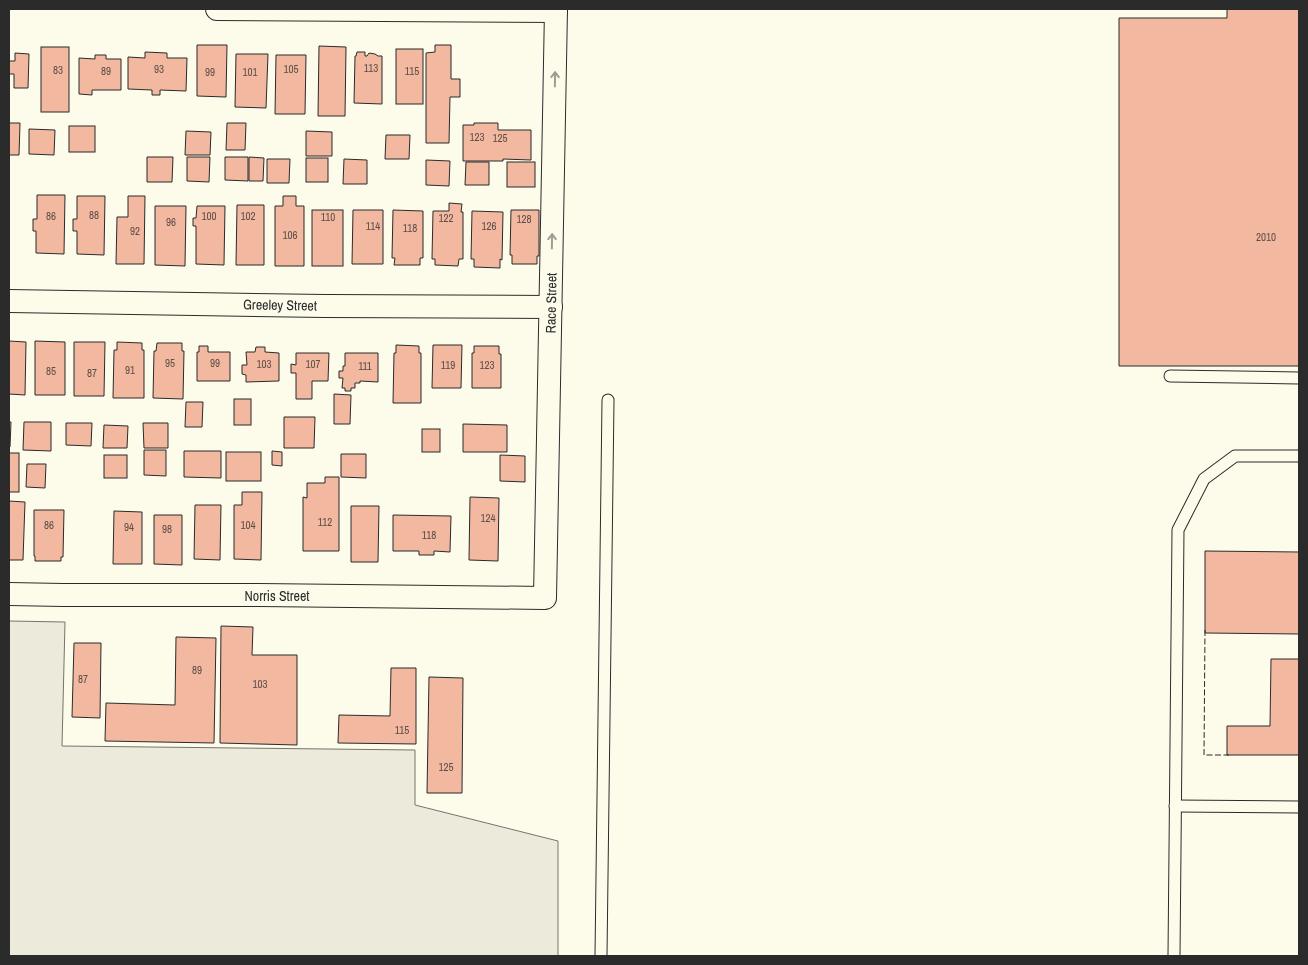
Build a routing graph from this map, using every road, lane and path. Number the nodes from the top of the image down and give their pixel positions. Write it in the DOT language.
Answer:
graph roads {
  1 [pos="218,9"];
  2 [pos="556,10"];
  3 [pos="9,302"];
  4 [pos="551,307"];
  5 [pos="1170,376"];
  6 [pos="1299,378"];
  7 [pos="608,400"];
  8 [pos="1299,456"];
  9 [pos="9,594"];
  10 [pos="545,598"];
  11 [pos="1175,806"];
  12 [pos="1299,807"];
  13 [pos="601,956"];
  14 [pos="1174,956"];
  1 -- 2 [label="street"];
  4 -- 2 [label="street, Race Street, one-way"];
  3 -- 4 [label="street, Greeley Street"];
  4 -- 10 [label="street, Race Street"];
  5 -- 6 [label="lane"];
  7 -- 13 [label="lane"];
  8 -- 11 [label="lane"];
  9 -- 10 [label="street, Norris Street"];
  11 -- 12 [label="lane"];
  11 -- 14 [label="lane"];
}
